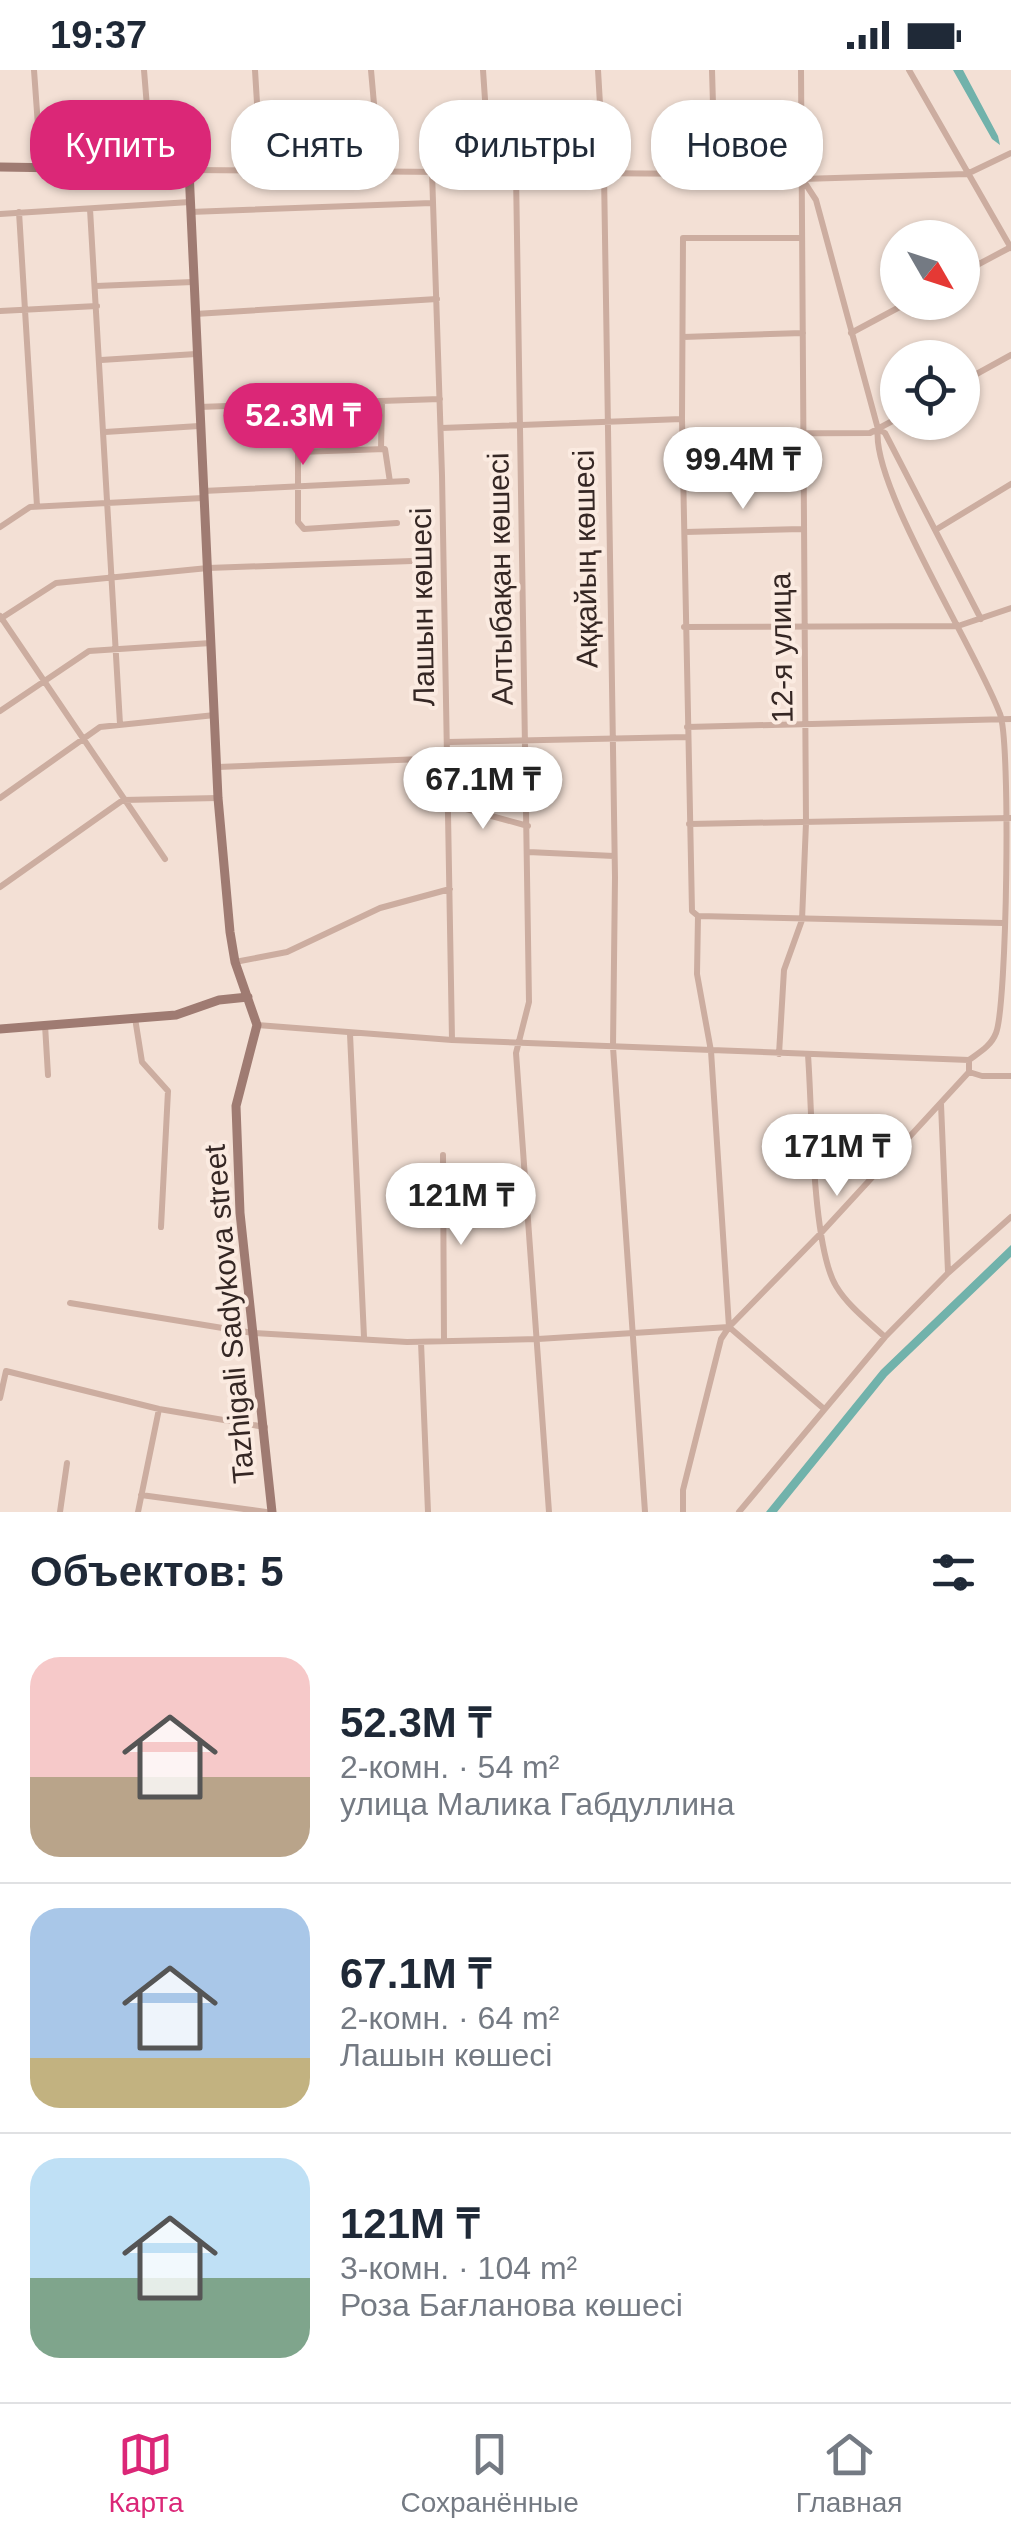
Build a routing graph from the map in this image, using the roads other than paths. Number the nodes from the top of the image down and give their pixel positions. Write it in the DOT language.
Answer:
graph roads {
  1 [pos="34,70"];
  2 [pos="144,70"];
  3 [pos="255,70"];
  4 [pos="372,70"];
  5 [pos="483,70"];
  6 [pos="598,70"];
  7 [pos="712,70"];
  8 [pos="801,70"];
  9 [pos="909,70"];
  10 [pos="36,100"];
  11 [pos="146,100"];
  12 [pos="257,100"];
  13 [pos="374,100"];
  14 [pos="485,100"];
  15 [pos="600,100"];
  16 [pos="713,100"];
  17 [pos="801,100"];
  18 [pos="1011,153"];
  19 [pos="0,167"];
  20 [pos="30,168"];
  21 [pos="967,174"];
  22 [pos="823,178"];
  23 [pos="190,190"];
  24 [pos="432,190"];
  25 [pos="516,190"];
  26 [pos="604,190"];
  27 [pos="802,190"];
  28 [pos="809,190"];
  29 [pos="432,202"];
  30 [pos="190,207"];
  31 [pos="90,208"];
  32 [pos="19,212"];
  33 [pos="0,214"];
  34 [pos="801,238"];
  35 [pos="1011,248"];
  36 [pos="980,264"];
  37 [pos="193,282"];
  38 [pos="96,286"];
  39 [pos="436,299"];
  40 [pos="97,306"];
  41 [pos="27,310"];
  42 [pos="0,311"];
  43 [pos="195,314"];
  44 [pos="880,318"];
  45 [pos="803,333"];
  46 [pos="852,333"];
  47 [pos="683,337"];
  48 [pos="196,354"];
  49 [pos="1011,356"];
  50 [pos="100,360"];
  51 [pos="980,372"];
  52 [pos="440,400"];
  53 [pos="382,402"];
  54 [pos="199,407"];
  55 [pos="373,417"];
  56 [pos="682,419"];
  57 [pos="606,420"];
  58 [pos="520,424"];
  59 [pos="198,426"];
  60 [pos="441,428"];
  61 [pos="878,428"];
  62 [pos="105,432"];
  63 [pos="683,434"];
  64 [pos="804,434"];
  65 [pos="381,448"];
  66 [pos="298,452"];
  67 [pos="406,480"];
  68 [pos="390,482"];
  69 [pos="1011,484"];
  70 [pos="298,486"];
  71 [pos="202,494"];
  72 [pos="108,503"];
  73 [pos="37,506"];
  74 [pos="397,523"];
  75 [pos="0,527"];
  76 [pos="937,528"];
  77 [pos="802,529"];
  78 [pos="685,532"];
  79 [pos="412,561"];
  80 [pos="208,568"];
  81 [pos="111,575"];
  82 [pos="1011,608"];
  83 [pos="0,617"];
  84 [pos="981,619"];
  85 [pos="803,626"];
  86 [pos="958,626"];
  87 [pos="684,627"];
  88 [pos="211,643"];
  89 [pos="117,651"];
  90 [pos="44,682"];
  91 [pos="0,712"];
  92 [pos="214,715"];
  93 [pos="1007,720"];
  94 [pos="120,724"];
  95 [pos="804,725"];
  96 [pos="687,727"];
  97 [pos="611,738"];
  98 [pos="687,738"];
  99 [pos="83,739"];
  100 [pos="525,739"];
  101 [pos="448,742"];
  102 [pos="448,758"];
  103 [pos="218,768"];
  104 [pos="0,798"];
  105 [pos="218,798"];
  106 [pos="123,800"];
  107 [pos="448,804"];
  108 [pos="1008,818"];
  109 [pos="806,823"];
  110 [pos="689,824"];
  111 [pos="528,826"];
  112 [pos="528,852"];
  113 [pos="614,856"];
  114 [pos="165,859"];
  115 [pos="0,887"];
  116 [pos="450,889"];
  117 [pos="698,916"];
  118 [pos="802,920"];
  119 [pos="1003,924"];
  120 [pos="235,962"];
  121 [pos="1007,985"];
  122 [pos="248,997"];
  123 [pos="136,1018"];
  124 [pos="45,1025"];
  125 [pos="257,1026"];
  126 [pos="0,1028"];
  127 [pos="350,1034"];
  128 [pos="452,1040"];
  129 [pos="520,1042"];
  130 [pos="613,1047"];
  131 [pos="712,1051"];
  132 [pos="780,1054"];
  133 [pos="808,1055"];
  134 [pos="969,1060"];
  135 [pos="969,1072"];
  136 [pos="48,1075"];
  137 [pos="1011,1076"];
  138 [pos="941,1103"];
  139 [pos="443,1155"];
  140 [pos="1011,1218"];
  141 [pos="160,1228"];
  142 [pos="821,1233"];
  143 [pos="948,1273"];
  144 [pos="70,1303"];
  145 [pos="729,1327"];
  146 [pos="253,1332"];
  147 [pos="634,1334"];
  148 [pos="885,1337"];
  149 [pos="364,1338"];
  150 [pos="538,1340"];
  151 [pos="421,1342"];
  152 [pos="444,1342"];
  153 [pos="3,1370"];
  154 [pos="0,1398"];
  155 [pos="158,1408"];
  156 [pos="823,1408"];
  157 [pos="264,1426"];
  158 [pos="67,1463"];
  159 [pos="140,1495"];
  160 [pos="60,1512"];
  161 [pos="138,1512"];
  162 [pos="269,1512"];
  163 [pos="428,1512"];
  164 [pos="549,1512"];
  165 [pos="645,1512"];
  166 [pos="683,1512"];
  167 [pos="739,1512"];
  1 -- 10 [label="street"];
  2 -- 11 [label="street"];
  3 -- 12 [label="street"];
  4 -- 13 [label="street"];
  5 -- 14 [label="street"];
  6 -- 15 [label="street, Аққайың көшесі"];
  7 -- 16 [label="street"];
  8 -- 17 [label="street, 12-я улица"];
  9 -- 21 [label="street"];
  18 -- 21 [label="street"];
  19 -- 20 [label="street"];
  21 -- 22 [label="street"];
  21 -- 35 [label="street"];
  23 -- 30 [label="street"];
  24 -- 29 [label="street, Лашын көшесі"];
  25 -- 58 [label="street, Алтыбақан көшесі"];
  26 -- 57 [label="street, Аққайың көшесі"];
  27 -- 34 [label="street, 12-я улица"];
  28 -- 46 [label="street"];
  29 -- 30 [label="street"];
  29 -- 39 [label="street, Лашын көшесі"];
  30 -- 31 [label="street"];
  30 -- 37 [label="street"];
  31 -- 32 [label="street"];
  31 -- 38 [label="street"];
  32 -- 33 [label="street"];
  32 -- 41 [label="street"];
  34 -- 45 [label="street, 12-я улица"];
  34 -- 47 [label="street"];
  35 -- 36 [label="street"];
  37 -- 38 [label="street"];
  37 -- 43 [label="street"];
  38 -- 40 [label="street"];
  39 -- 43 [label="street"];
  39 -- 52 [label="street, Лашын көшесі"];
  40 -- 41 [label="street"];
  40 -- 50 [label="street"];
  41 -- 42 [label="street"];
  41 -- 73 [label="street"];
  43 -- 48 [label="street"];
  44 -- 46 [label="street"];
  45 -- 47 [label="street"];
  45 -- 64 [label="street, 12-я улица"];
  46 -- 61 [label="street"];
  47 -- 56 [label="street"];
  48 -- 50 [label="street"];
  48 -- 54 [label="street"];
  49 -- 51 [label="street"];
  50 -- 62 [label="street"];
  52 -- 53 [label="street"];
  52 -- 60 [label="street, Лашын көшесі"];
  53 -- 54 [label="street"];
  53 -- 65 [label="street"];
  54 -- 59 [label="street"];
  55 -- 66 [label="street"];
  56 -- 57 [label="street"];
  56 -- 63 [label="street"];
  57 -- 58 [label="street"];
  57 -- 97 [label="street, Аққайың көшесі"];
  58 -- 60 [label="street"];
  58 -- 100 [label="street, Алтыбақан көшесі"];
  59 -- 62 [label="street"];
  59 -- 71 [label="street"];
  60 -- 101 [label="street, Лашын көшесі"];
  61 -- 64 [label="street"];
  61 -- 76 [label="street"];
  61 -- 86 [label="street"];
  62 -- 72 [label="street"];
  63 -- 64 [label="street"];
  63 -- 78 [label="street"];
  64 -- 77 [label="street, 12-я улица"];
  65 -- 66 [label="street"];
  65 -- 68 [label="street"];
  66 -- 70 [label="street"];
  67 -- 68 [label="street"];
  68 -- 70 [label="street"];
  69 -- 76 [label="street"];
  70 -- 71 [label="street"];
  70 -- 74 [label="street"];
  71 -- 72 [label="street"];
  71 -- 80 [label="street"];
  72 -- 73 [label="street"];
  72 -- 81 [label="street"];
  73 -- 75 [label="street"];
  76 -- 84 [label="street"];
  77 -- 78 [label="street"];
  77 -- 85 [label="street, 12-я улица"];
  78 -- 87 [label="street"];
  79 -- 80 [label="street"];
  80 -- 81 [label="street"];
  80 -- 88 [label="street"];
  81 -- 83 [label="street"];
  81 -- 89 [label="street"];
  82 -- 84 [label="street"];
  83 -- 90 [label="street"];
  84 -- 86 [label="street"];
  85 -- 86 [label="street"];
  85 -- 87 [label="street"];
  85 -- 95 [label="street, 12-я улица"];
  86 -- 93 [label="street"];
  87 -- 96 [label="street"];
  88 -- 89 [label="street"];
  88 -- 92 [label="street"];
  89 -- 90 [label="street"];
  89 -- 94 [label="street"];
  90 -- 91 [label="street"];
  90 -- 99 [label="street"];
  92 -- 94 [label="street"];
  92 -- 103 [label="street"];
  93 -- 95 [label="street"];
  93 -- 108 [label="street"];
  94 -- 99 [label="street"];
  95 -- 96 [label="street"];
  95 -- 109 [label="street, 12-я улица"];
  96 -- 98 [label="street"];
  97 -- 98 [label="street"];
  97 -- 100 [label="street"];
  97 -- 113 [label="street, Аққайың көшесі"];
  98 -- 110 [label="street"];
  99 -- 104 [label="street"];
  99 -- 106 [label="street"];
  100 -- 101 [label="street"];
  100 -- 111 [label="street, Алтыбақан көшесі"];
  101 -- 102 [label="street, Лашын көшесі"];
  102 -- 103 [label="street"];
  102 -- 107 [label="street, Лашын көшесі"];
  103 -- 105 [label="street"];
  105 -- 106 [label="street"];
  105 -- 120 [label="street"];
  106 -- 114 [label="street"];
  106 -- 115 [label="street"];
  107 -- 111 [label="street"];
  107 -- 116 [label="street, Лашын көшесі"];
  108 -- 109 [label="street"];
  108 -- 119 [label="street"];
  109 -- 110 [label="street"];
  109 -- 118 [label="street, 12-я улица"];
  110 -- 117 [label="street"];
  111 -- 112 [label="street, Алтыбақан көшесі"];
  112 -- 113 [label="street"];
  112 -- 129 [label="street, Алтыбақан көшесі"];
  113 -- 130 [label="street, Аққайың көшесі"];
  116 -- 120 [label="street"];
  116 -- 128 [label="street, Лашын көшесі"];
  117 -- 118 [label="street"];
  117 -- 131 [label="street"];
  118 -- 119 [label="street"];
  118 -- 132 [label="street, 12-я улица"];
  119 -- 121 [label="street"];
  120 -- 122 [label="street"];
  121 -- 134 [label="street"];
  122 -- 123 [label="street"];
  122 -- 125 [label="street"];
  123 -- 124 [label="street"];
  123 -- 141 [label="street"];
  124 -- 126 [label="street"];
  124 -- 136 [label="street"];
  125 -- 127 [label="street"];
  125 -- 146 [label="street, Tazhigali Sadykova street"];
  127 -- 128 [label="street"];
  127 -- 149 [label="street"];
  128 -- 129 [label="street"];
  129 -- 130 [label="street"];
  129 -- 150 [label="street, Алтыбақан көшесі"];
  130 -- 131 [label="street"];
  130 -- 147 [label="street, Аққайың көшесі"];
  131 -- 132 [label="street"];
  131 -- 145 [label="street"];
  132 -- 133 [label="street"];
  133 -- 134 [label="street"];
  133 -- 142 [label="street"];
  134 -- 135 [label="street"];
  135 -- 137 [label="street"];
  135 -- 138 [label="street"];
  138 -- 142 [label="street"];
  138 -- 143 [label="street"];
  139 -- 152 [label="street"];
  140 -- 143 [label="street"];
  142 -- 145 [label="street"];
  142 -- 148 [label="street"];
  143 -- 148 [label="street"];
  144 -- 146 [label="street"];
  145 -- 147 [label="street"];
  145 -- 156 [label="street"];
  145 -- 166 [label="street"];
  146 -- 149 [label="street"];
  146 -- 157 [label="street, Tazhigali Sadykova street"];
  147 -- 150 [label="street"];
  147 -- 165 [label="street, Аққайың көшесі"];
  148 -- 156 [label="street"];
  149 -- 151 [label="street"];
  150 -- 152 [label="street"];
  150 -- 164 [label="street, Алтыбақан көшесі"];
  151 -- 152 [label="street"];
  151 -- 163 [label="street"];
  153 -- 154 [label="street"];
  153 -- 155 [label="street"];
  155 -- 157 [label="street"];
  155 -- 159 [label="street"];
  156 -- 167 [label="street"];
  157 -- 162 [label="street, Tazhigali Sadykova street"];
  158 -- 160 [label="street"];
  159 -- 161 [label="street"];
  159 -- 162 [label="street"];
}
